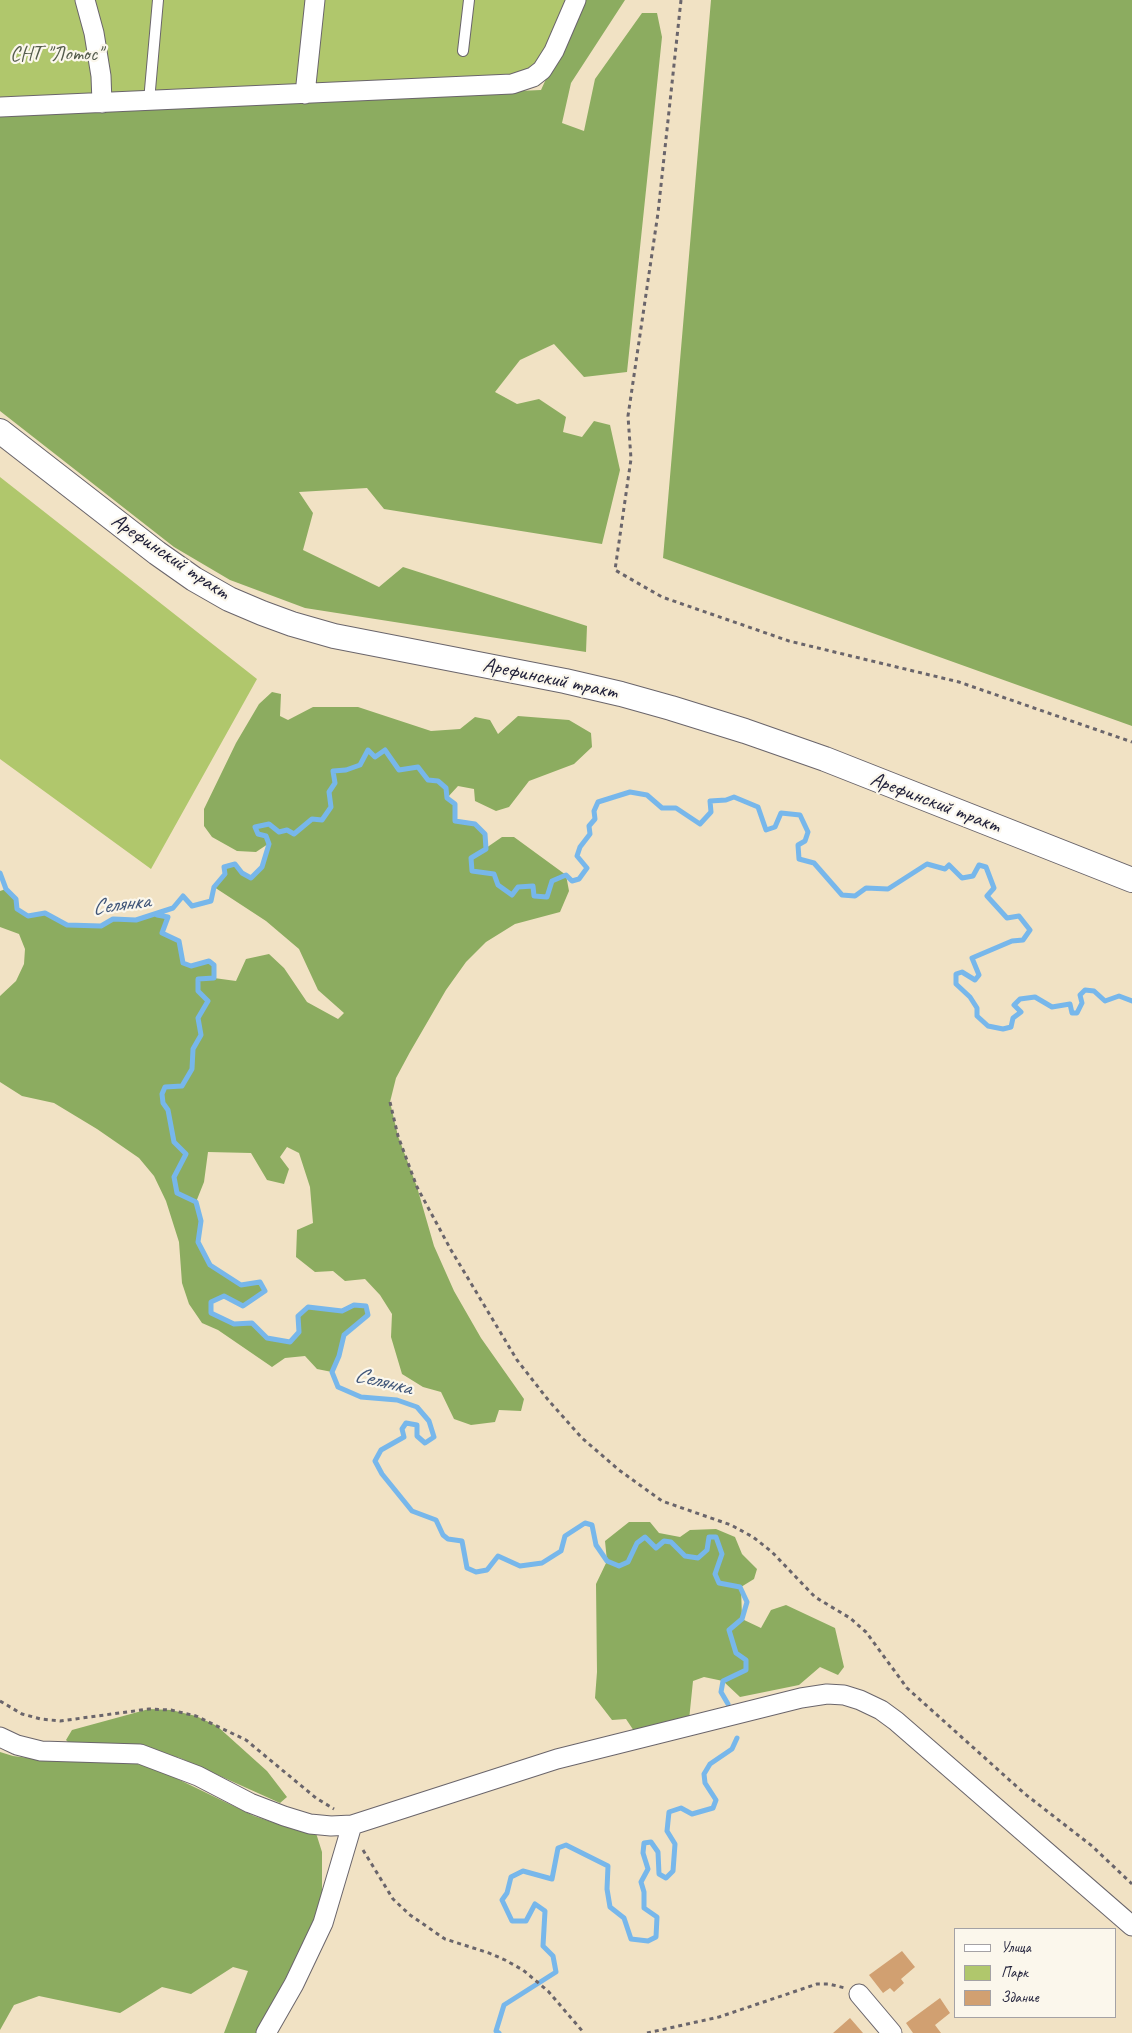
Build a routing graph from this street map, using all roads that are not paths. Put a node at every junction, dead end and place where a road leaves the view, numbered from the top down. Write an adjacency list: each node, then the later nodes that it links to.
1 (85, 0): 9 (street)
2 (158, 0): 8 (lane)
3 (315, 0): 7 (street)
4 (469, 0): 6 (lane)
5 (576, 0): 7 (street)
6 (463, 51)
7 (305, 94): 8 (street)
8 (150, 101): 9 (street)
9 (102, 103): 10 (street)
10 (0, 107)
11 (0, 431): 12 (street, Арефинский тракт)
12 (1132, 880)
13 (0, 1736): 14 (street)
14 (352, 1825): 15 (street); 17 (street)
15 (1132, 1926)
16 (859, 1994): 18 (street)
17 (266, 2033)
18 (892, 2033)

